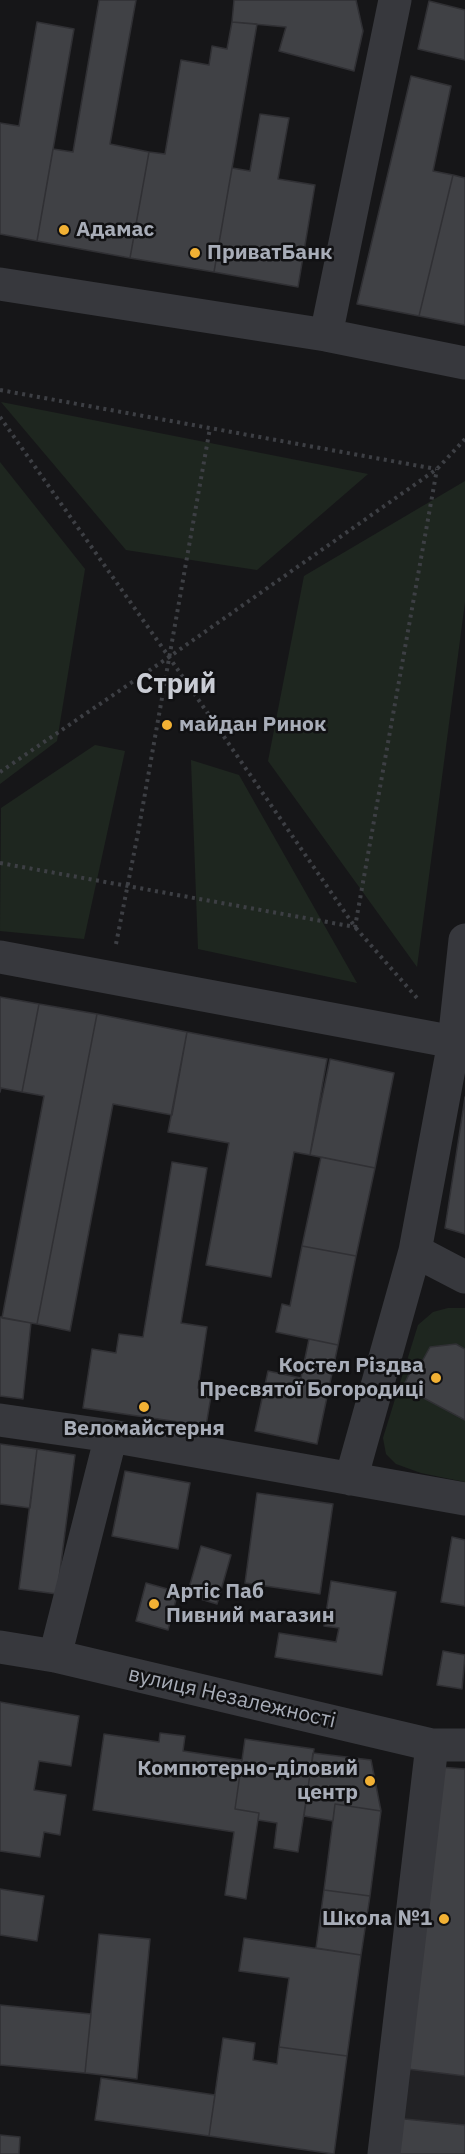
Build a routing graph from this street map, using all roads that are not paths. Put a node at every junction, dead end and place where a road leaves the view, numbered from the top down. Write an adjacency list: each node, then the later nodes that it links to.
1 (395, 0): 3 (street)
2 (0, 284): 3 (street)
3 (326, 335): 4 (street)
4 (465, 363)
5 (465, 940): 7 (street)
6 (0, 957): 7 (street)
7 (460, 1043): 8 (street)
8 (415, 1251): 9 (street); 12 (street)
9 (465, 1277)
10 (0, 1420): 11 (street)
11 (111, 1436): 12 (street); 15 (street)
12 (351, 1479): 13 (street)
13 (465, 1499)
14 (0, 1647): 15 (street, вулиця Незалежності)
15 (55, 1656): 16 (street, вулиця Незалежності)
16 (432, 1745): 17 (street, вулиця Незалежності); 18 (street)
17 (465, 1745)
18 (384, 2154)

